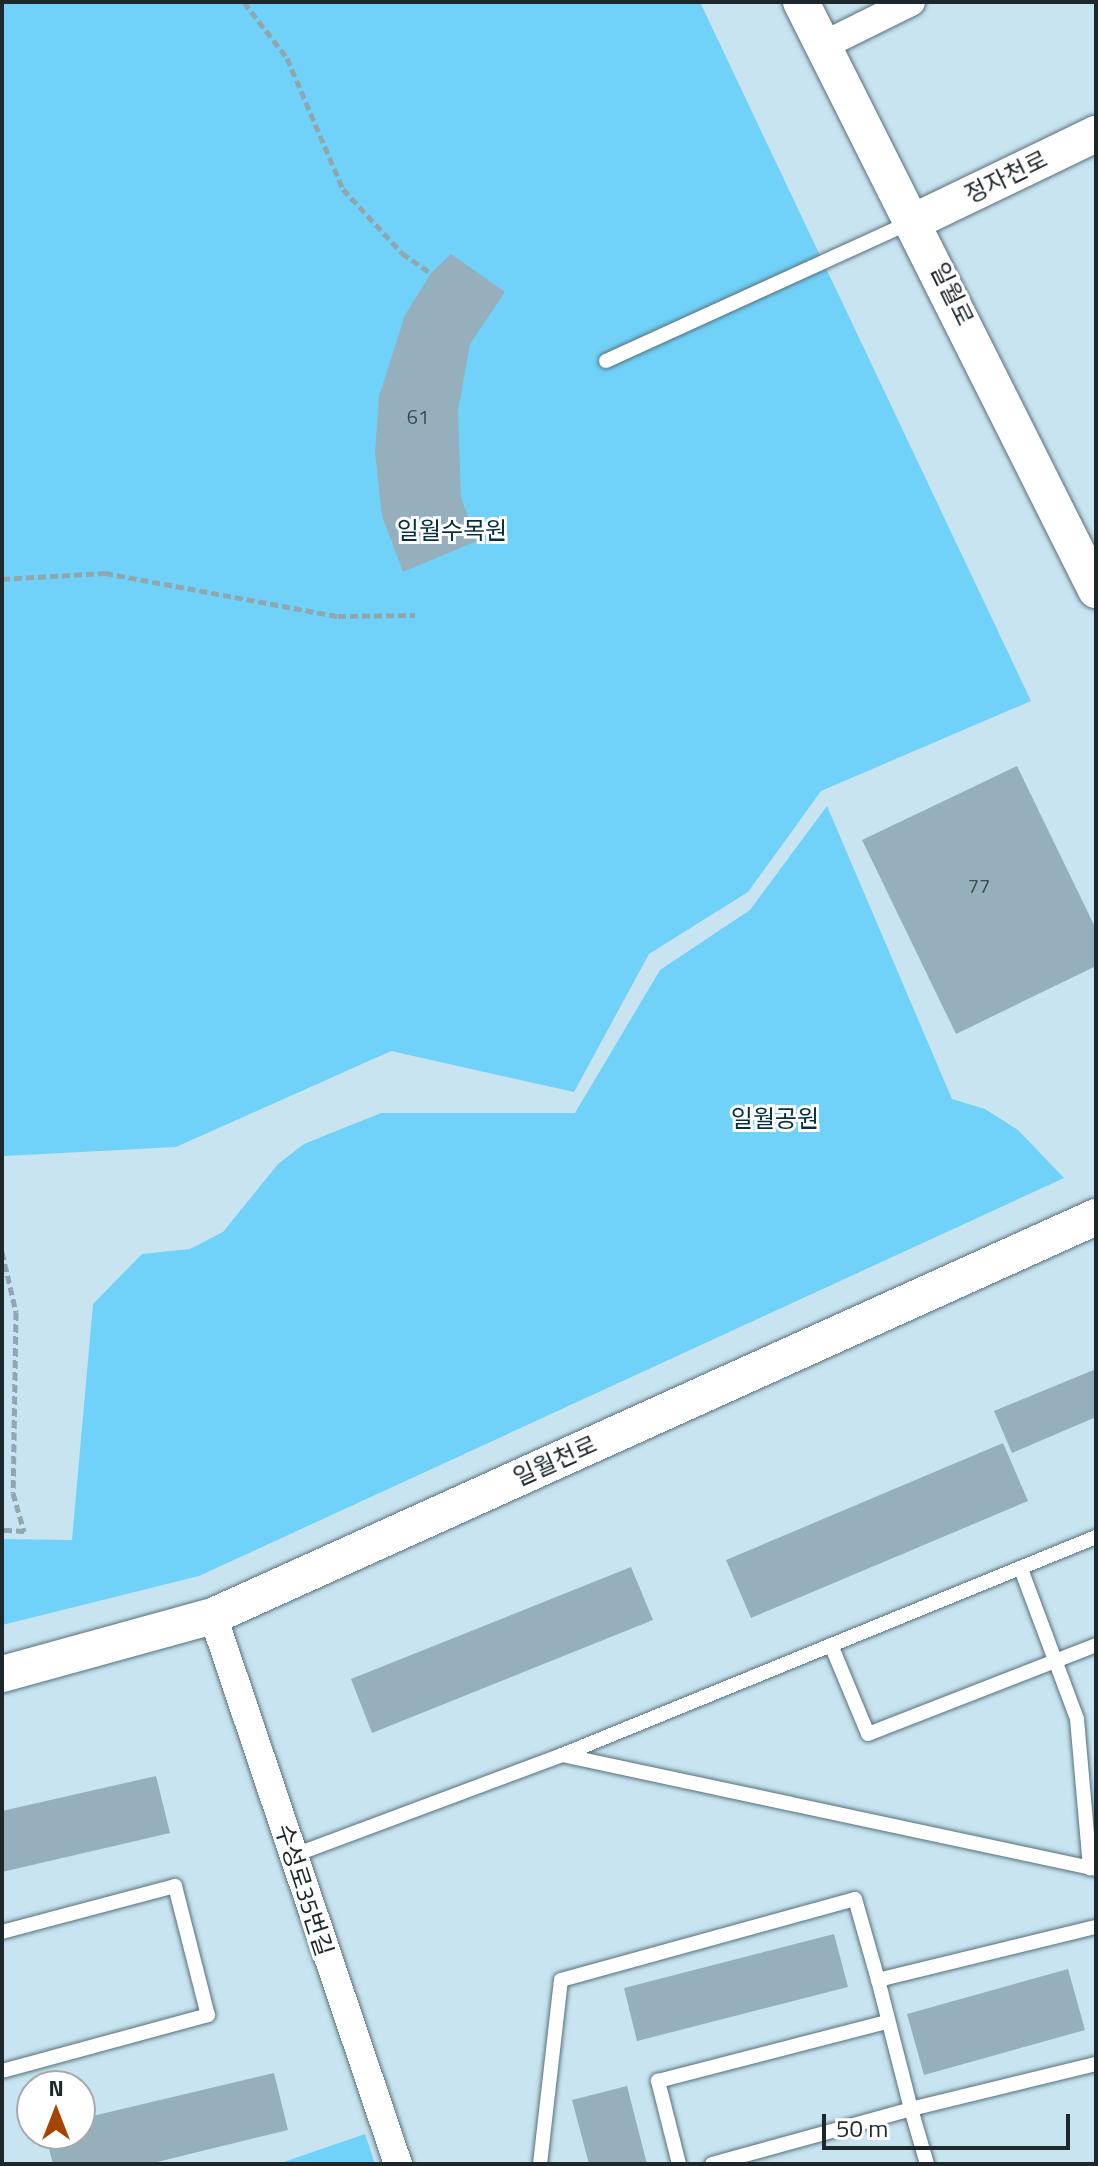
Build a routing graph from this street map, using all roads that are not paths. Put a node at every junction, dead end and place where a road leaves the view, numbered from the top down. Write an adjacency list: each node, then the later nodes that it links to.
1 (801, 2): 3 (street, 일월로)
2 (911, 2): 3 (street)
3 (824, 45): 5 (street, 일월로)
4 (1096, 134): 5 (street, 정자천로)
5 (915, 221): 6 (lane); 7 (street, 일월로)
6 (606, 361)
7 (1096, 590)
8 (1096, 1217): 11 (street, 일월천로)
9 (1096, 1537): 10 (lane)
10 (1021, 1569): 12 (lane); 14 (lane)
11 (213, 1616): 15 (street, 일월천로); 17 (street, 수성로35번길)
12 (831, 1645): 14 (lane); 16 (lane)
13 (1096, 1645): 14 (lane)
14 (1057, 1661): 18 (lane)
15 (2, 1674)
16 (562, 1755): 17 (lane); 18 (lane)
17 (292, 1856): 26 (street, 수성로35번길)
18 (1093, 1869)
19 (1096, 1927): 21 (lane)
20 (2, 1932): 24 (lane)
21 (878, 1980): 22 (lane); 27 (lane)
22 (886, 2022): 25 (lane); 28 (lane)
23 (1096, 2064): 25 (lane)
24 (2, 2071)
25 (911, 2109): 29 (lane); 30 (lane)
26 (398, 2164)
27 (540, 2164)
28 (679, 2164)
29 (712, 2164)
30 (927, 2164)

